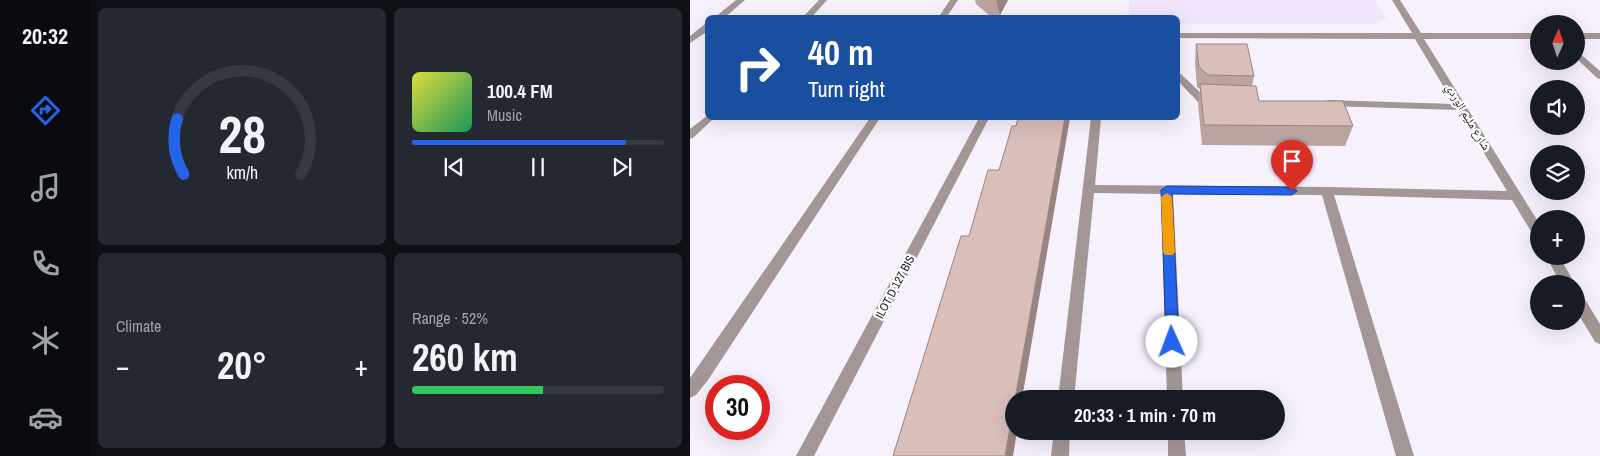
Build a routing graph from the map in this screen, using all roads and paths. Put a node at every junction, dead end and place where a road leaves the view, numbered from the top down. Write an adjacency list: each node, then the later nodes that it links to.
1 (740, 0): 5 (street)
2 (823, 0): 6 (street)
3 (954, 0): 7 (street)
4 (1396, 0): 13 (street, شارع مليم الوردي)
5 (722, 15)
6 (809, 15)
7 (944, 15)
8 (705, 28): 14 (street)
9 (1180, 36): 13 (street)
10 (1530, 36): 13 (street)
11 (1585, 36): 12 (street)
12 (1600, 36)
13 (1419, 37): 20 (street, شارع مليم الوردي)
14 (690, 40)
15 (1585, 62): 16 (street)
16 (1600, 76)
17 (1180, 78): 18 (street)
18 (1222, 101)
19 (1322, 103): 20 (street)
20 (1461, 107): 29 (street, شارع مليم الوردي)
21 (706, 120): 25 (street)
22 (874, 120): 33 (street)
23 (983, 120): 38 (street, ILOT D 127 BIS)
24 (1096, 120): 26 (street)
25 (690, 135)
26 (1088, 189): 27 (street); 34 (street)
27 (1167, 190): 28 (street); 35 (street)
28 (1327, 191): 29 (street); 41 (street)
29 (1516, 196): 30 (street, شارع مليم الوردي)
30 (1530, 219)
31 (1585, 312): 32 (street)
32 (1600, 337)
33 (690, 390)
34 (1067, 390)
35 (1175, 390)
36 (1061, 440): 39 (street)
37 (1176, 440): 40 (street)
38 (805, 456)
39 (1060, 456)
40 (1177, 456)
41 (1405, 456)

